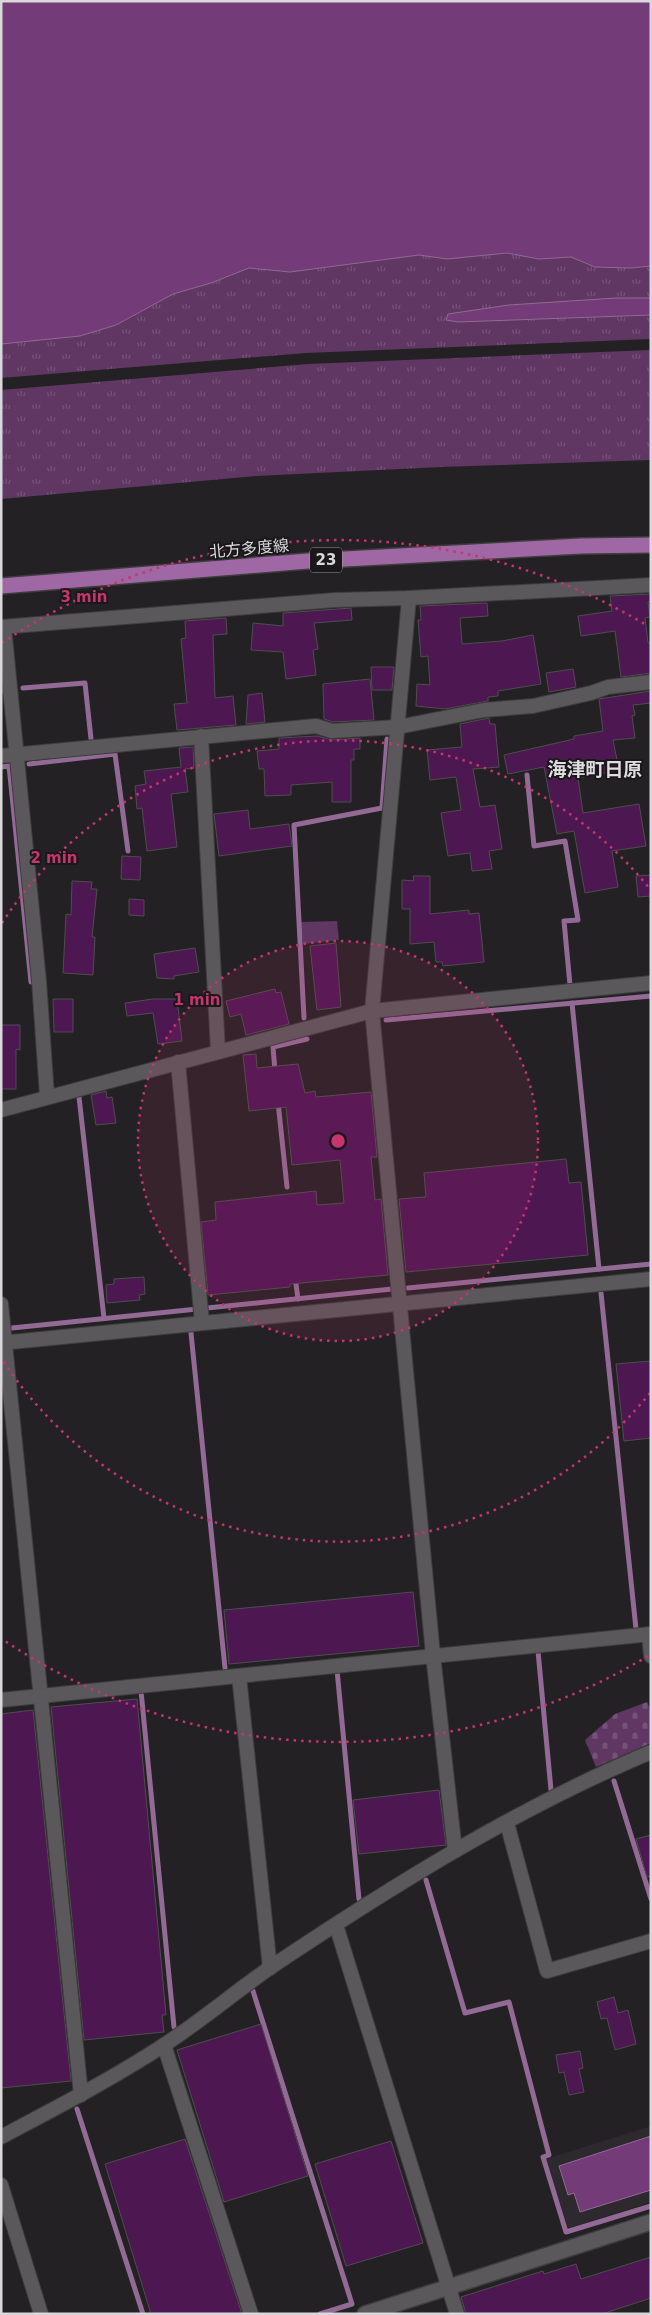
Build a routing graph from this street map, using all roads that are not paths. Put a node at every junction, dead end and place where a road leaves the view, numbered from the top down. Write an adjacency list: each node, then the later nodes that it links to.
1 (651, 545): 3 (main road, 北方多度線 / 23)
2 (651, 585): 4 (street)
3 (1, 586)
4 (409, 598): 5 (street); 7 (street)
5 (2, 627): 9 (street)
6 (651, 682): 7 (street)
7 (398, 727): 8 (street); 11 (street)
8 (201, 736): 9 (street); 12 (street)
9 (8, 755): 14 (street)
10 (651, 984): 11 (street)
11 (372, 1011): 12 (street); 17 (street)
12 (218, 1051): 13 (street)
13 (178, 1062): 14 (street); 19 (street)
14 (47, 1096): 15 (street)
15 (1, 1110)
16 (651, 1279): 17 (street)
17 (400, 1303): 19 (street); 22 (street)
18 (1, 1304): 20 (street)
19 (202, 1320): 20 (street)
20 (3, 1342): 25 (street)
21 (650, 1634): 22 (street); 23 (street)
22 (433, 1655): 24 (street); 29 (street)
23 (651, 1656)
24 (239, 1676): 25 (street); 32 (street)
25 (42, 1697): 26 (street); 34 (street)
26 (1, 1700)
27 (651, 1752): 28 (street)
28 (507, 1823): 29 (street); 31 (street)
29 (455, 1851): 30 (street)
30 (336, 1925): 32 (street); 38 (street)
31 (651, 1941)
32 (270, 1968): 33 (street)
33 (164, 2045): 34 (street); 40 (street)
34 (81, 2094): 35 (street)
35 (1, 2136)
36 (1, 2185): 39 (street)
37 (651, 2222): 38 (street)
38 (449, 2287): 41 (street); 42 (street)
39 (42, 2314)
40 (251, 2314)
41 (365, 2314)
42 (458, 2314)

